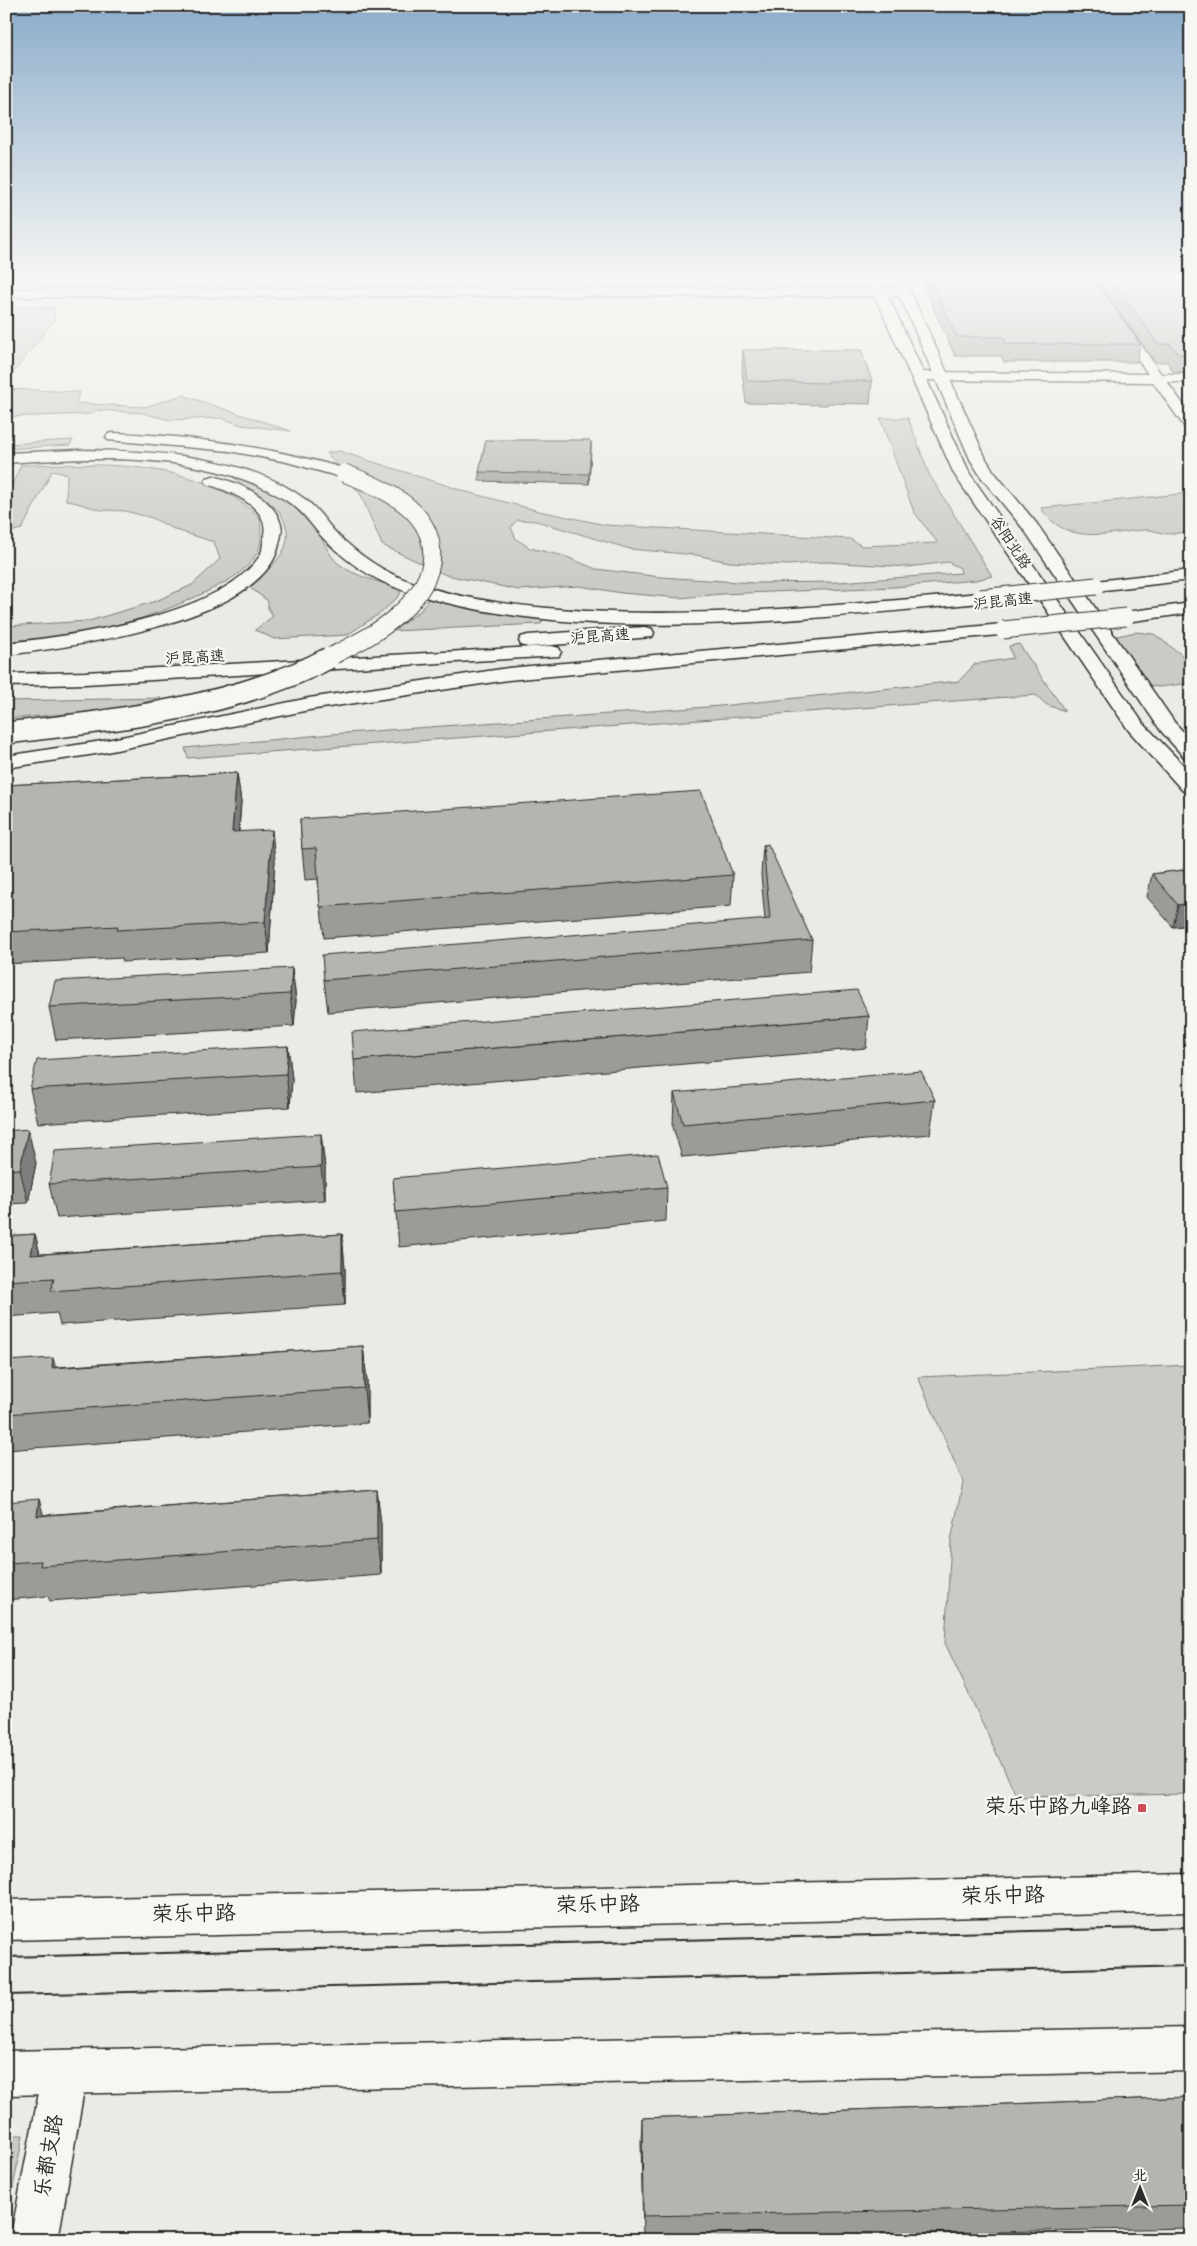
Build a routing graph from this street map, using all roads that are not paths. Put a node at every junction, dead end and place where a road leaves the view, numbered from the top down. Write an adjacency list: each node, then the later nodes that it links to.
1 (1157, 378): 4 (main road)
2 (919, 379): 22 (main road, 谷阳北路)
3 (941, 379): 20 (main road, 谷阳北路)
4 (1191, 426)
5 (100, 437): 6 (main road)
6 (125, 438): 9 (main road); 19 (main road, bridge)
7 (6, 458): 11 (main road)
8 (6, 464): 16 (main road)
9 (286, 476)
10 (340, 525): 11 (main road)
11 (346, 549): 13 (main road)
12 (1191, 577): 13 (main road, 沪昆高速)
13 (982, 601): 17 (main road, 沪昆高速)
14 (1191, 608): 15 (main road, 沪昆高速, bridge)
15 (1002, 630): 18 (main road, 沪昆高速); 21 (main road)
16 (6, 649)
17 (6, 665)
18 (6, 680)
19 (6, 733)
20 (1191, 753)
21 (6, 762)
22 (1191, 786)
23 (1191, 1893): 24 (main road, 荣乐中路)
24 (6, 1920)
25 (1191, 2049): 26 (main road)
26 (65, 2072): 27 (main road); 28 (main road, 乐都支路)
27 (6, 2073)
28 (34, 2240)

